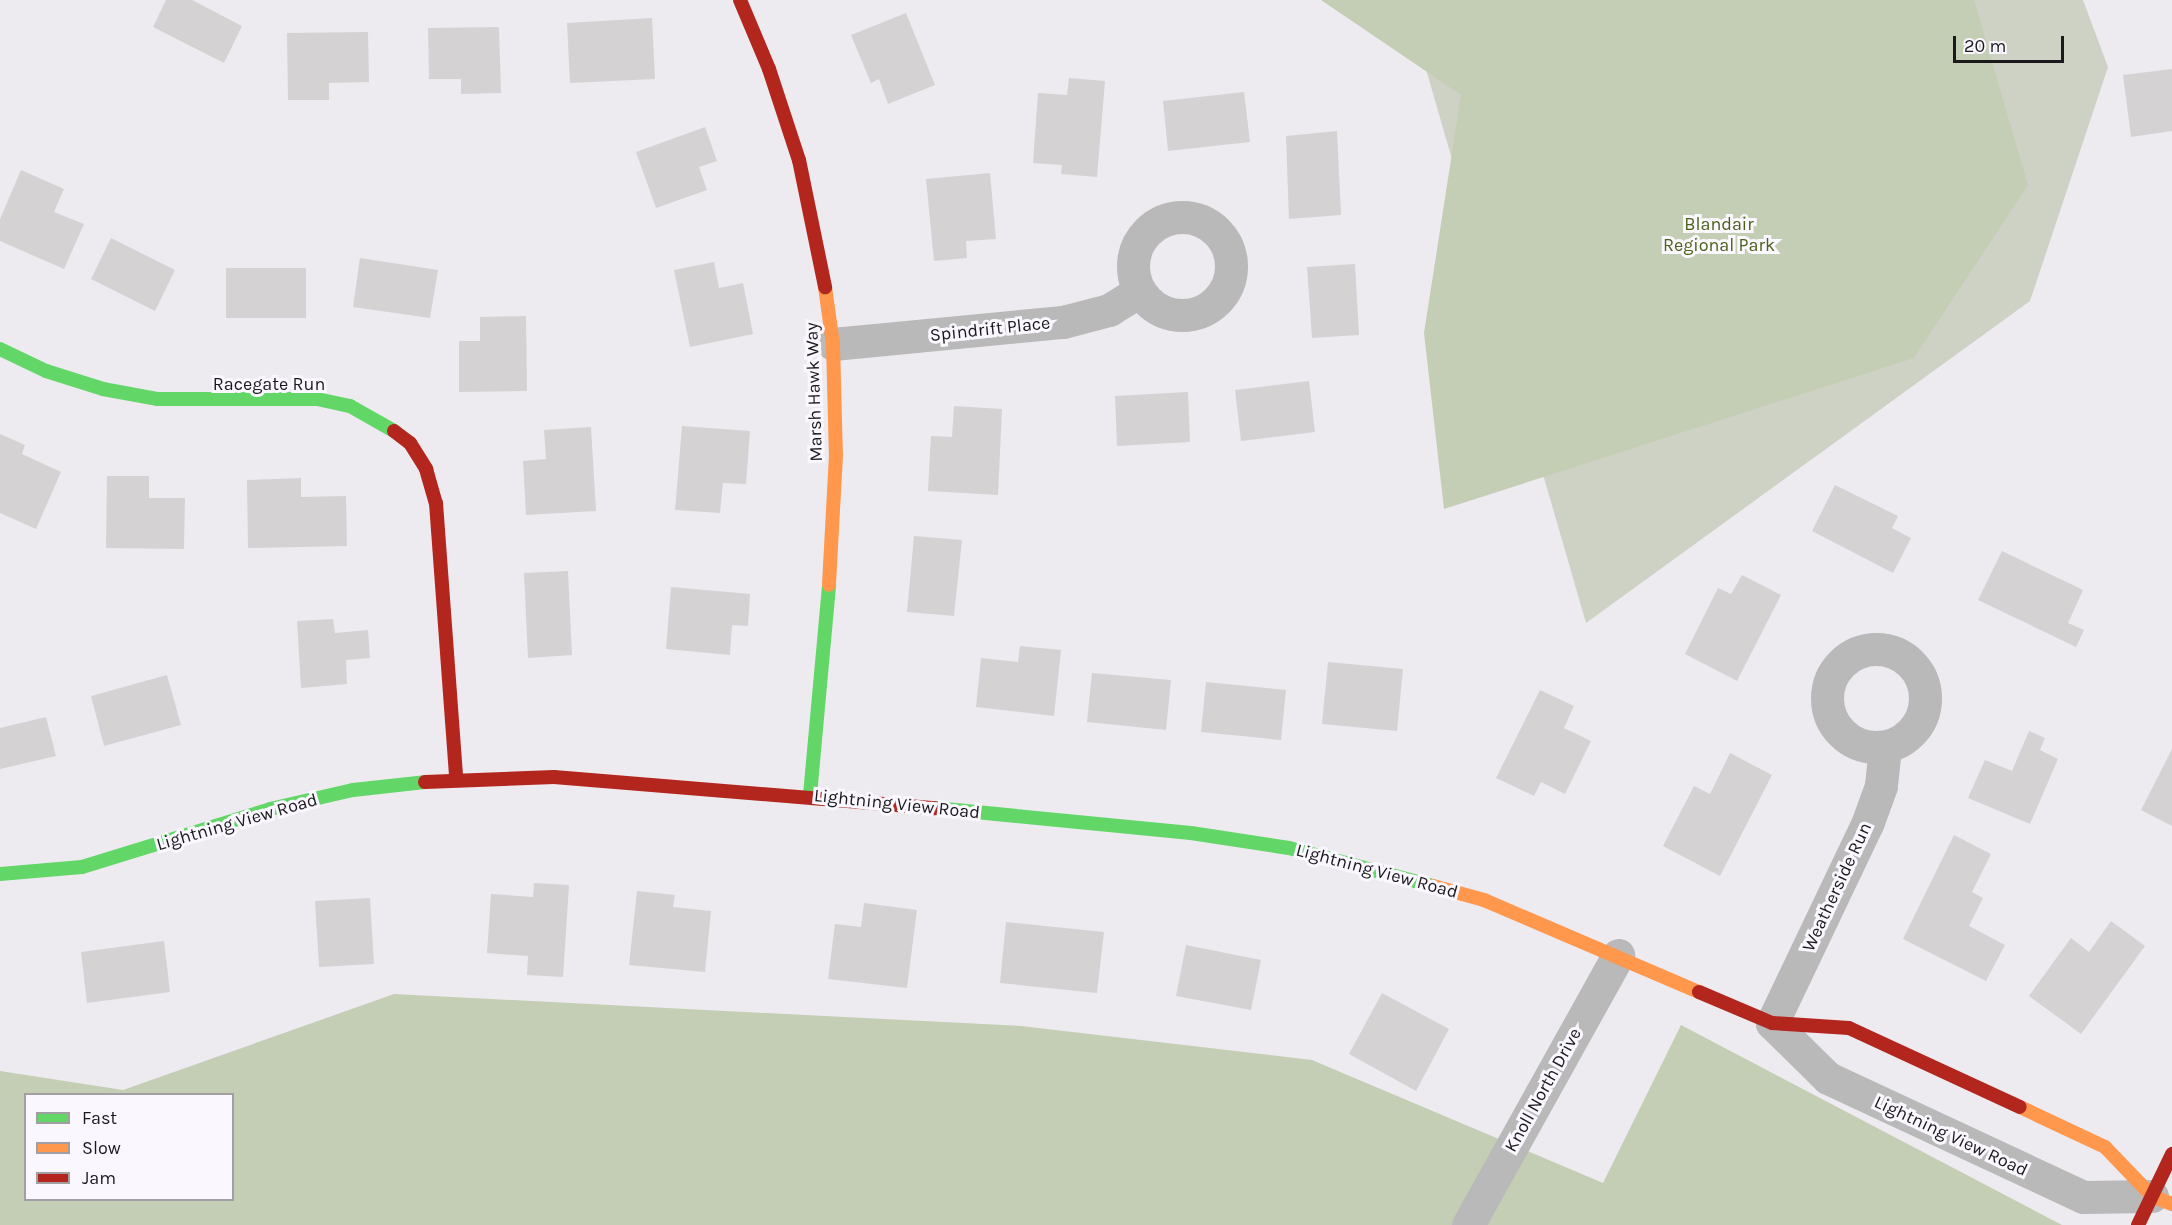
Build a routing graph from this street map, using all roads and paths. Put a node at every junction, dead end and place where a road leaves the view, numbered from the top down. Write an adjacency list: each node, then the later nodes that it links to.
1 (740, 0): 3 (street, Marsh Hawk Way)
2 (1139, 291): 3 (street, Spindrift Place)
3 (833, 344): 7 (street, Marsh Hawk Way)
4 (0, 349): 6 (street, Racegate Run)
5 (1885, 747): 10 (street, Weatherside Run)
6 (456, 778): 7 (street, Lightning View Road); 8 (street, Lightning View Road)
7 (810, 795): 9 (street, Lightning View Road)
8 (0, 874)
9 (1618, 955): 10 (street, Lightning View Road); 13 (street, Knoll North Drive)
10 (1772, 1023): 12 (street, Lightning View Road); 12 (street, Lightning View Road)
11 (2172, 1154): 12 (street)
12 (2162, 1200): 14 (street)
13 (1468, 1225)
14 (2138, 1225)

